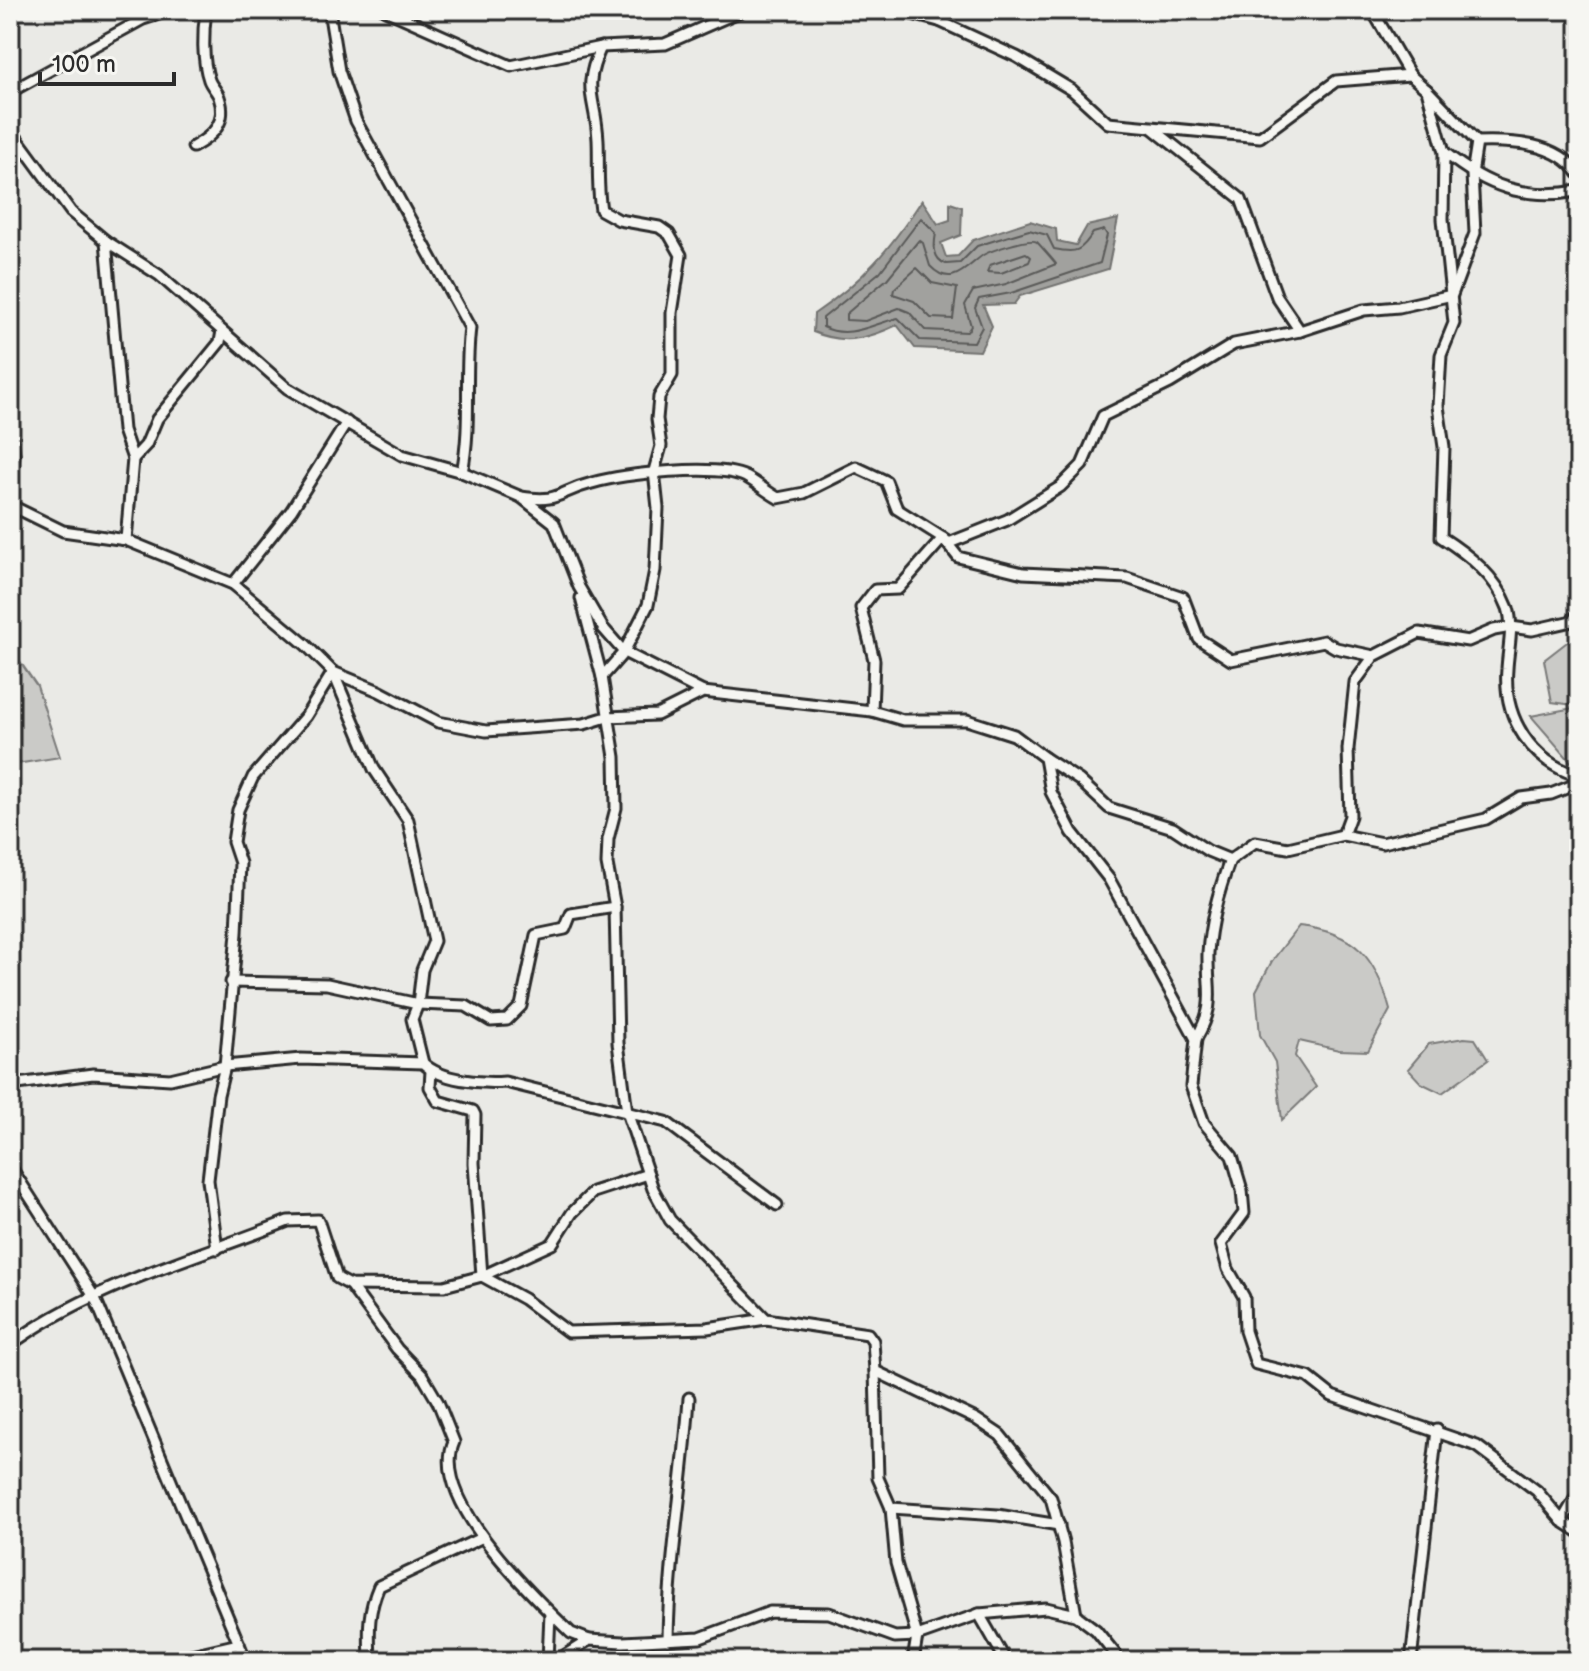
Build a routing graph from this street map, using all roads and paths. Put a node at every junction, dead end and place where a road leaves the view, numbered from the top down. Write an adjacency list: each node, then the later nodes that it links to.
1 (171, 10): 13 (street)
2 (206, 10): 17 (street)
3 (329, 10): 30 (street)
4 (385, 10): 10 (street)
5 (743, 10): 10 (street)
6 (896, 10): 9 (street)
7 (952, 10): 9 (street)
8 (1372, 10): 11 (street)
9 (939, 21): 14 (street)
10 (601, 47): 29 (street)
11 (1410, 75): 12 (street); 14 (street)
12 (1427, 90): 16 (street); 18 (street)
13 (10, 92)
14 (1152, 128): 25 (street)
15 (10, 129): 22 (street)
16 (1477, 142): 19 (street); 20 (street)
17 (193, 147)
18 (1444, 152): 19 (street); 23 (street)
19 (1472, 174): 21 (street); 23 (street)
20 (1579, 174)
21 (1579, 191)
22 (106, 241): 24 (street); 28 (street)
23 (1452, 295): 25 (street); 39 (street)
24 (222, 331): 26 (street); 28 (street)
25 (1300, 331): 34 (street)
26 (347, 422): 30 (street); 36 (street)
27 (10, 428): 31 (street)
28 (133, 459): 35 (street)
29 (654, 471): 32 (street); 34 (street); 40 (street)
30 (462, 472): 32 (street)
31 (10, 494)
32 (521, 497): 37 (street)
33 (10, 505): 35 (street)
34 (943, 538): 41 (street); 45 (street)
35 (126, 540): 36 (street)
36 (233, 584): 42 (street)
37 (579, 587): 40 (street); 43 (street)
38 (1579, 613): 39 (street)
39 (1511, 627): 41 (street); 48 (street)
40 (624, 652): 43 (street); 44 (street)
41 (1374, 656): 50 (street)
42 (333, 672): 46 (street); 53 (street); 54 (street)
43 (602, 677): 46 (street)
44 (703, 692): 45 (street); 46 (street)
45 (872, 711): 47 (street)
46 (607, 717): 52 (street)
47 (1045, 758): 51 (street); 55 (street)
48 (1579, 776)
49 (1579, 783): 50 (street)
50 (1343, 835): 51 (street)
51 (1230, 860): 55 (street)
52 (615, 907): 54 (street); 60 (street)
53 (231, 982): 54 (street); 57 (street)
54 (418, 1004): 56 (street)
55 (1196, 1039): 72 (street)
56 (423, 1063): 57 (street); 58 (street)
57 (225, 1066): 59 (street); 64 (street)
58 (431, 1071): 60 (street); 65 (street)
59 (10, 1085)
60 (627, 1112): 62 (street); 63 (street)
61 (10, 1166): 67 (street)
62 (648, 1174): 65 (street); 68 (street)
63 (777, 1205)
64 (217, 1249): 66 (street); 67 (street)
65 (482, 1276): 66 (street); 68 (street)
66 (350, 1285): 78 (street)
67 (95, 1298): 69 (street); 85 (street)
68 (766, 1319): 70 (street)
69 (10, 1345)
70 (875, 1371): 74 (street); 76 (street)
71 (689, 1398): 84 (street)
72 (1437, 1430): 75 (street); 94 (street)
73 (1579, 1492): 75 (street)
74 (891, 1508): 76 (street); 82 (street)
75 (1562, 1521): 77 (street)
76 (1059, 1525): 81 (street)
77 (1579, 1532)
78 (481, 1538): 79 (street); 88 (street)
79 (550, 1613): 83 (street); 89 (street)
80 (979, 1614): 81 (street); 82 (street); 92 (street)
81 (1076, 1615): 93 (street)
82 (917, 1636): 84 (street); 91 (street)
83 (589, 1640): 84 (street); 90 (street)
84 (668, 1640)
85 (239, 1644): 86 (street); 87 (street)
86 (165, 1661)
87 (246, 1661)
88 (370, 1661)
89 (548, 1661)
90 (556, 1661)
91 (913, 1661)
92 (1006, 1661)
93 (1121, 1661)
94 (1411, 1661)

